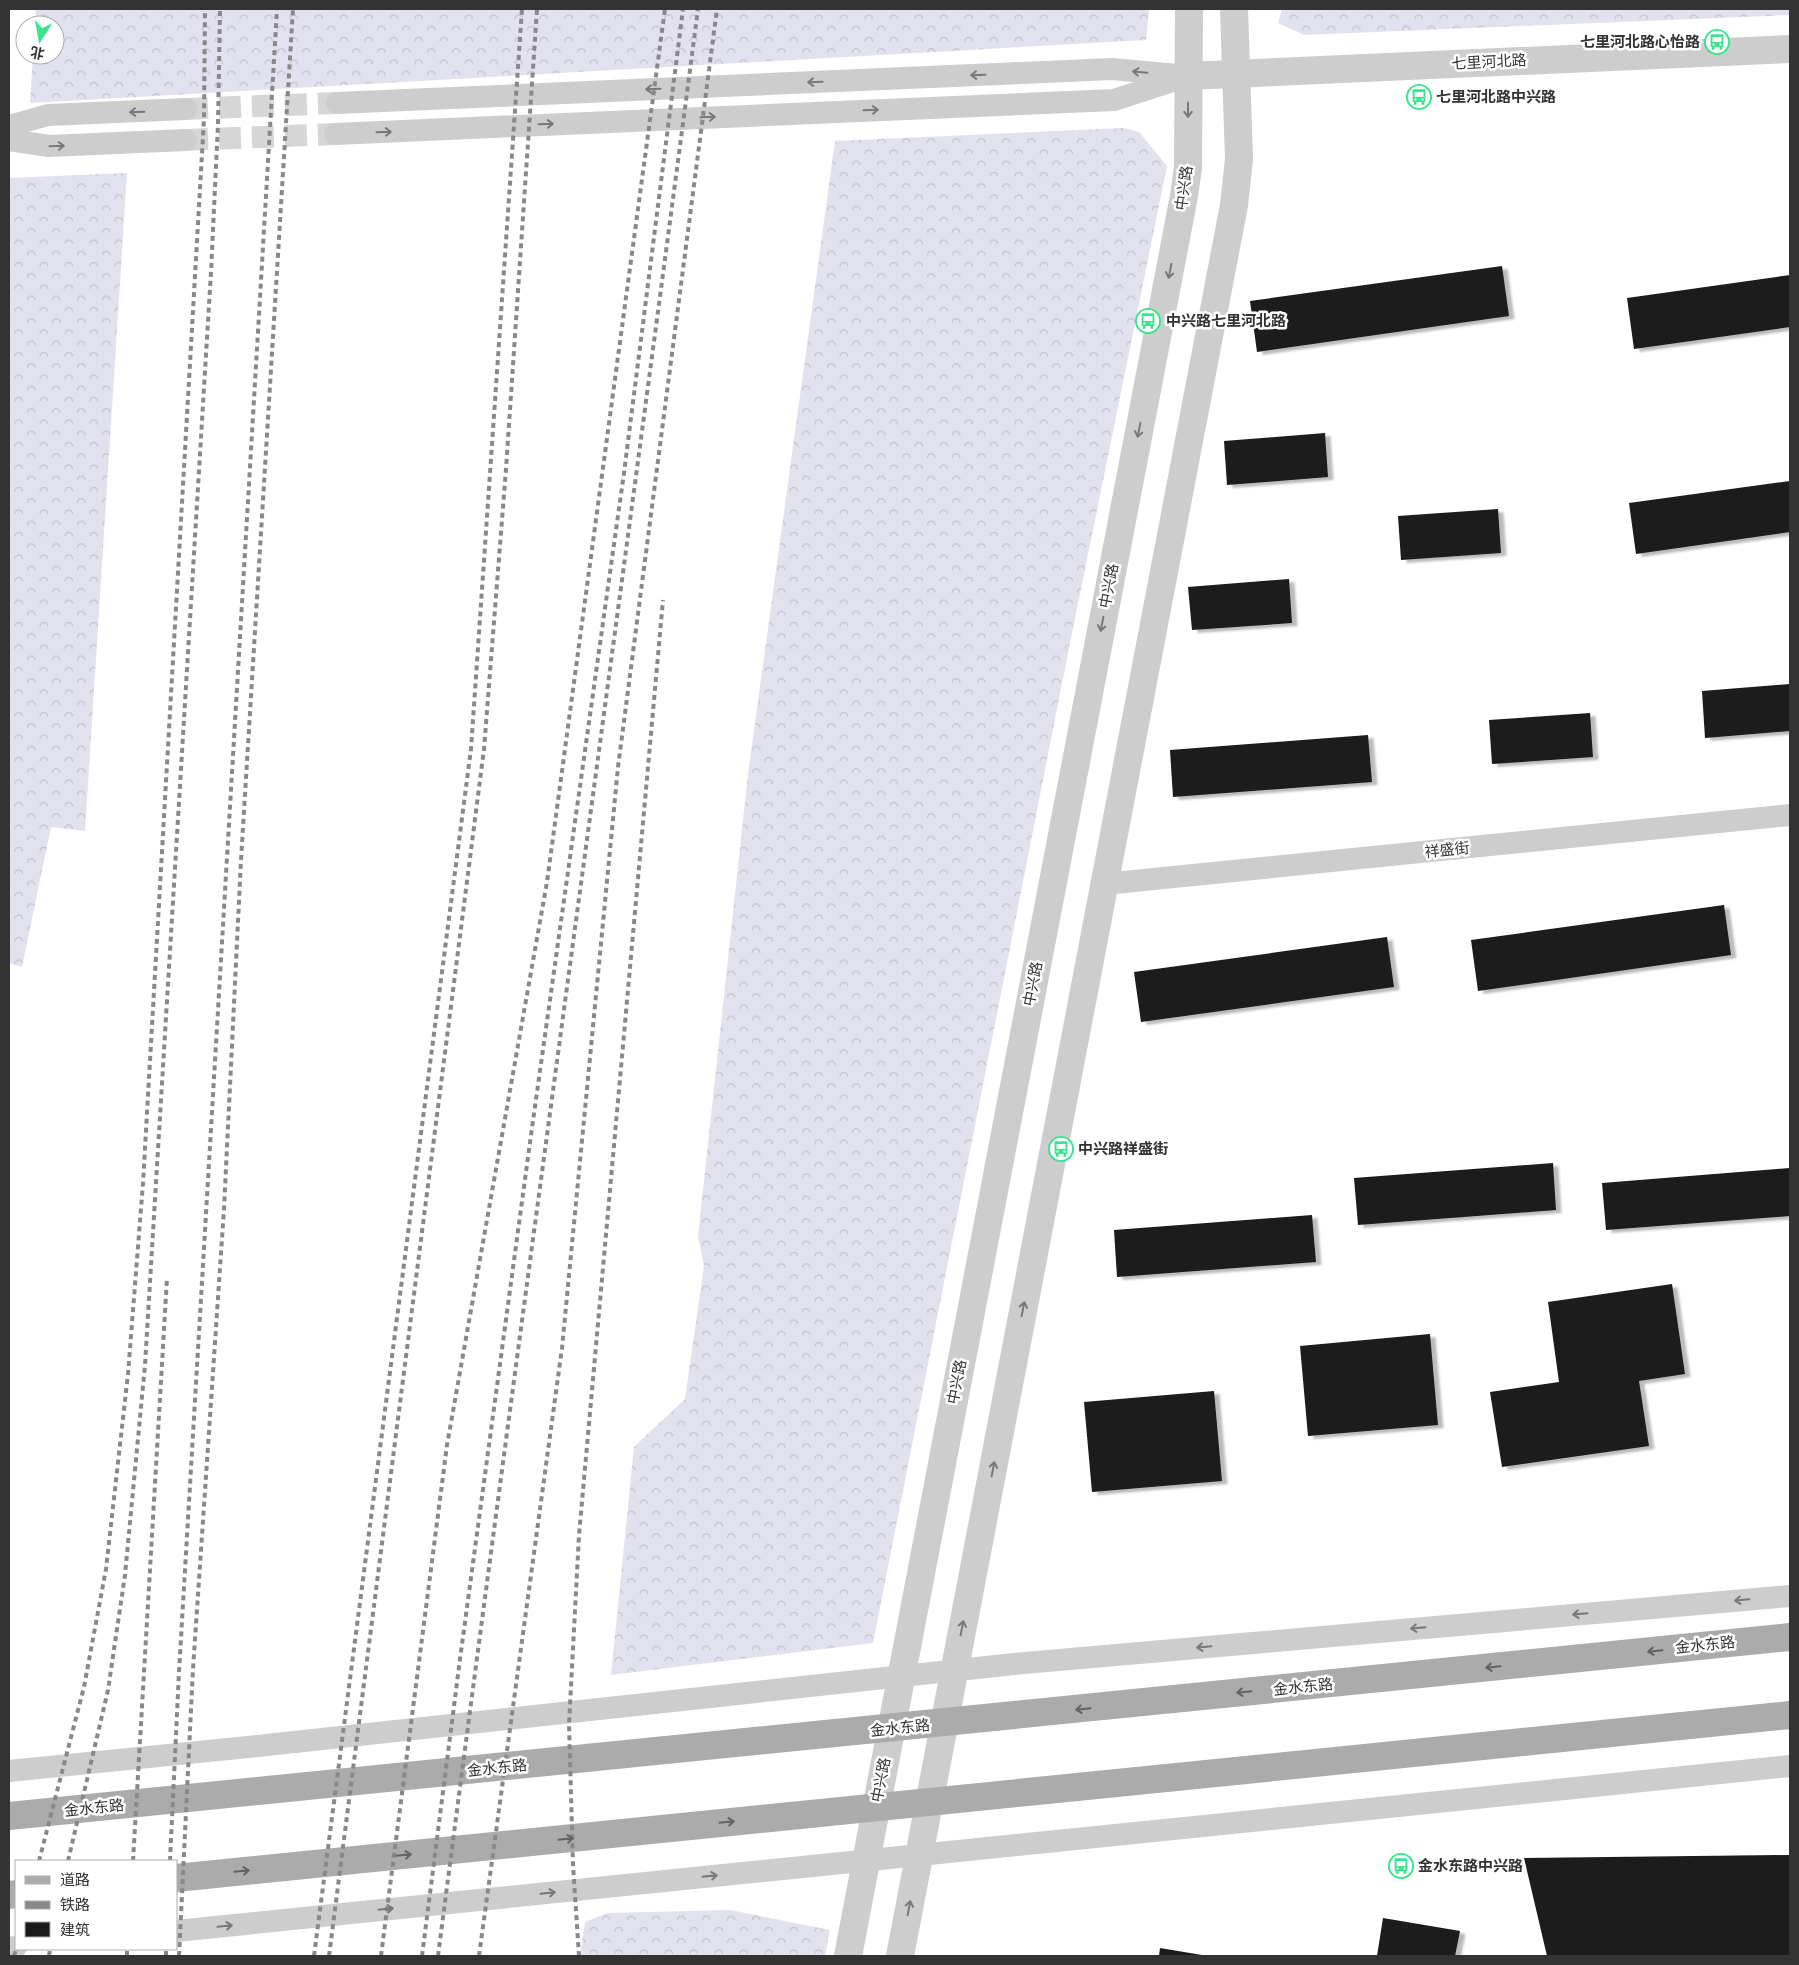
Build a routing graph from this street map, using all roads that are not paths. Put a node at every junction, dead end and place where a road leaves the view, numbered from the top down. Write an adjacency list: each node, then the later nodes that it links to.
1 (1188, 9): 5 (street, 中兴路)
2 (1234, 9): 4 (street)
3 (1790, 49): 4 (street, 七里河北路)
4 (1236, 74): 5 (street, 七里河北路); 13 (street)
5 (1188, 76): 6 (street, one-way to 6); 9 (street, one-way to 5); 17 (street, 中兴路, one-way to 17)
6 (337, 103)
7 (186, 110): 8 (street, one-way to 8)
8 (9, 126)
9 (335, 134)
10 (9, 140): 11 (street, one-way to 11)
11 (186, 140)
12 (1790, 815): 13 (street, 祥盛街)
13 (1104, 884): 16 (street, one-way to 13)
14 (1790, 1596): 16 (street, one-way to 16)
15 (1790, 1637): 19 (main road, 金水东路, one-way to 19)
16 (954, 1670): 17 (street); 19 (street)
17 (901, 1676): 20 (street, 中兴路); 22 (street)
18 (1790, 1715): 23 (main road)
19 (944, 1723): 20 (main road, 金水东路); 23 (street)
20 (891, 1728): 24 (street, 中兴路); 25 (main road, 金水东路)
21 (1790, 1766): 26 (street)
22 (9, 1771)
23 (929, 1802): 24 (main road); 26 (street)
24 (876, 1807): 27 (street, 中兴路); 28 (main road, one-way to 24)
25 (9, 1816)
26 (919, 1855): 27 (street); 31 (street, one-way to 26)
27 (866, 1860): 29 (street, one-way to 27); 30 (street, 中兴路)
28 (178, 1878)
29 (178, 1931)
30 (848, 1956)
31 (900, 1956)

